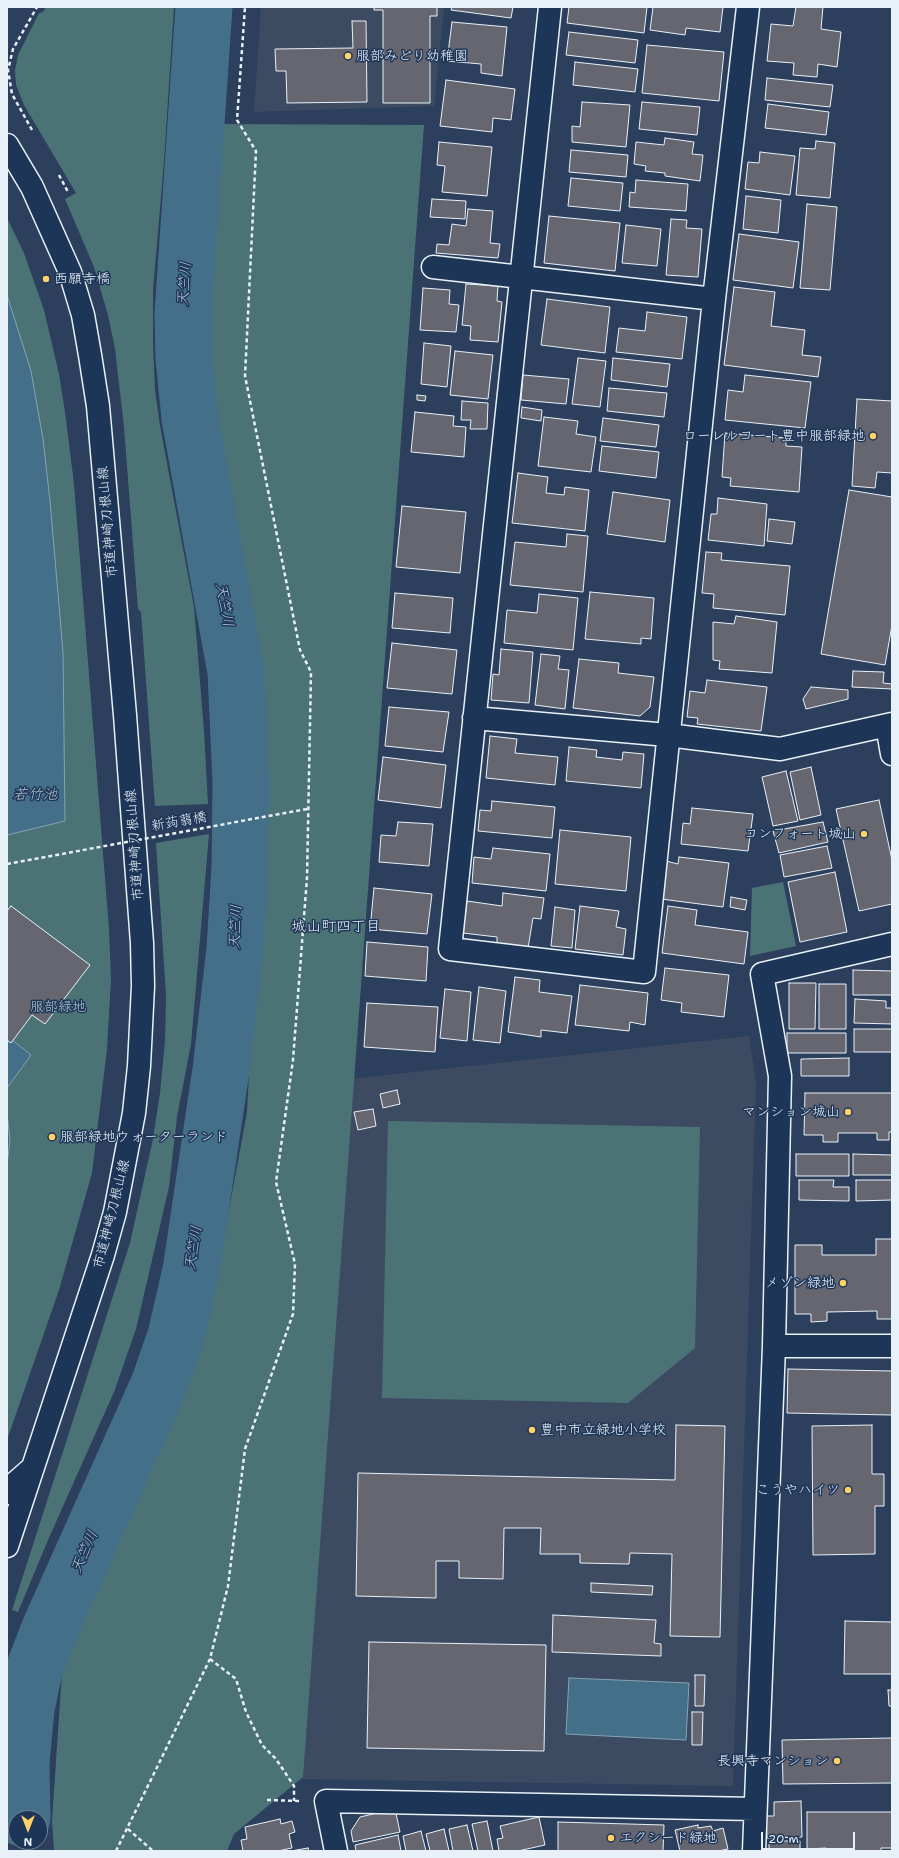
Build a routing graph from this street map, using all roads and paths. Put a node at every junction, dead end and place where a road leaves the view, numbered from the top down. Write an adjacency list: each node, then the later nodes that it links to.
1 (37, 7): 5 (path)
2 (245, 7): 16 (path)
3 (550, 7): 10 (street)
4 (748, 7): 11 (street)
5 (36, 135)
6 (7, 145): 21 (street, 市道神崎刀根山線)
7 (58, 172): 8 (path)
8 (68, 192)
9 (433, 267): 10 (street)
10 (521, 277): 11 (street); 12 (street)
11 (714, 299): 14 (street)
12 (474, 718): 14 (street); 14 (street)
13 (889, 725): 14 (street); 15 (street)
14 (668, 735)
15 (892, 754)
16 (307, 809): 17 (path, 新蒟蒻橋, bridge); 24 (path)
17 (7, 864)
18 (892, 944): 19 (street)
19 (774, 1346): 20 (street); 28 (street)
20 (892, 1346)
21 (34, 1468): 22 (street); 23 (street, 市道神崎刀根山線)
22 (7, 1493)
23 (7, 1546)
24 (210, 1659): 26 (path); 29 (path)
25 (266, 1800): 26 (path)
26 (294, 1801): 27 (path)
27 (326, 1801): 28 (street); 32 (street)
28 (754, 1809): 33 (street)
29 (128, 1829): 30 (path); 31 (path)
30 (116, 1851)
31 (153, 1851)
32 (336, 1851)
33 (754, 1851)

